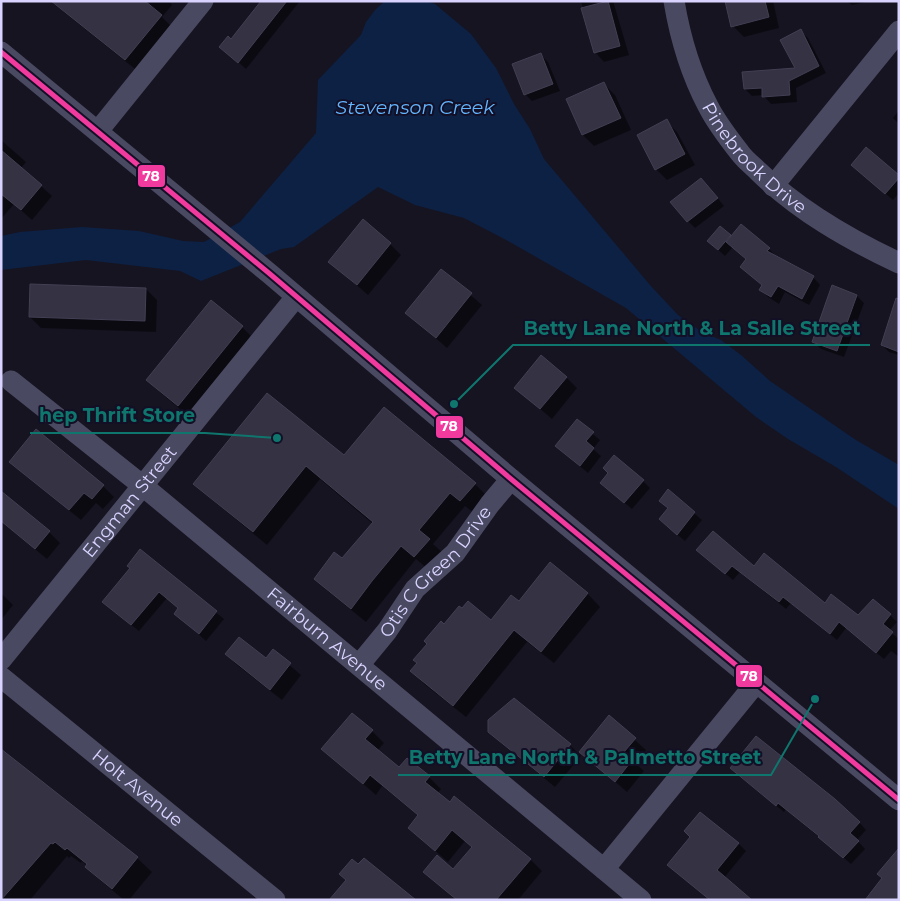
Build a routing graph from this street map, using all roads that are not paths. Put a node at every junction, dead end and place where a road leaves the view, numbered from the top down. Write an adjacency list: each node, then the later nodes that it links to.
1 (203, 1): 5 (street)
2 (674, 1): 6 (street, Pinebrook Drive)
3 (899, 31): 6 (street)
4 (1, 52): 5 (street)
5 (98, 131): 8 (street)
6 (773, 186): 7 (street, Pinebrook Drive)
7 (899, 263)
8 (296, 297): 10 (street); 11 (street, Engman Street)
9 (11, 380): 11 (street, Fairburn Avenue)
10 (511, 479): 13 (street, Otis C Green Drive); 15 (street)
11 (143, 486): 12 (street, Engman Street); 13 (street, Fairburn Avenue)
12 (1, 660)
13 (359, 665): 17 (street, Fairburn Avenue)
14 (1, 677): 18 (street, Holt Avenue)
15 (756, 683): 16 (street); 17 (street)
16 (899, 800)
17 (604, 869): 19 (street, Fairburn Avenue)
18 (275, 900)
19 (642, 900)

